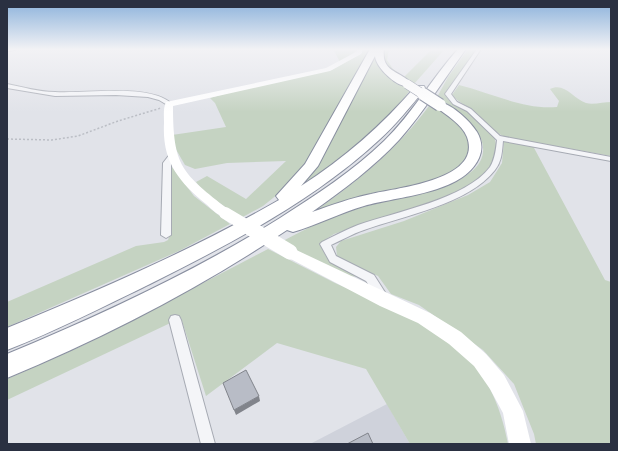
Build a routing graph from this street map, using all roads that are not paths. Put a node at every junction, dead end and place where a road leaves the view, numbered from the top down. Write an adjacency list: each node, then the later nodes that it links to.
1 (328, 70): 8 (street)
2 (363, 70): 12 (highway)
3 (389, 70): 12 (highway, bridge)
4 (434, 70): 12 (highway)
5 (447, 70): 12 (highway)
6 (465, 70): 9 (street)
7 (7, 86): 8 (street)
8 (169, 105): 10 (street)
9 (498, 138): 11 (street); 14 (street)
10 (173, 156): 13 (street); 14 (street, bridge)
11 (611, 159)
12 (257, 231): 16 (highway); 17 (highway)
13 (166, 235)
14 (386, 301): 19 (street)
15 (175, 320): 18 (street)
16 (7, 339)
17 (7, 366)
18 (208, 444)
19 (520, 444)

